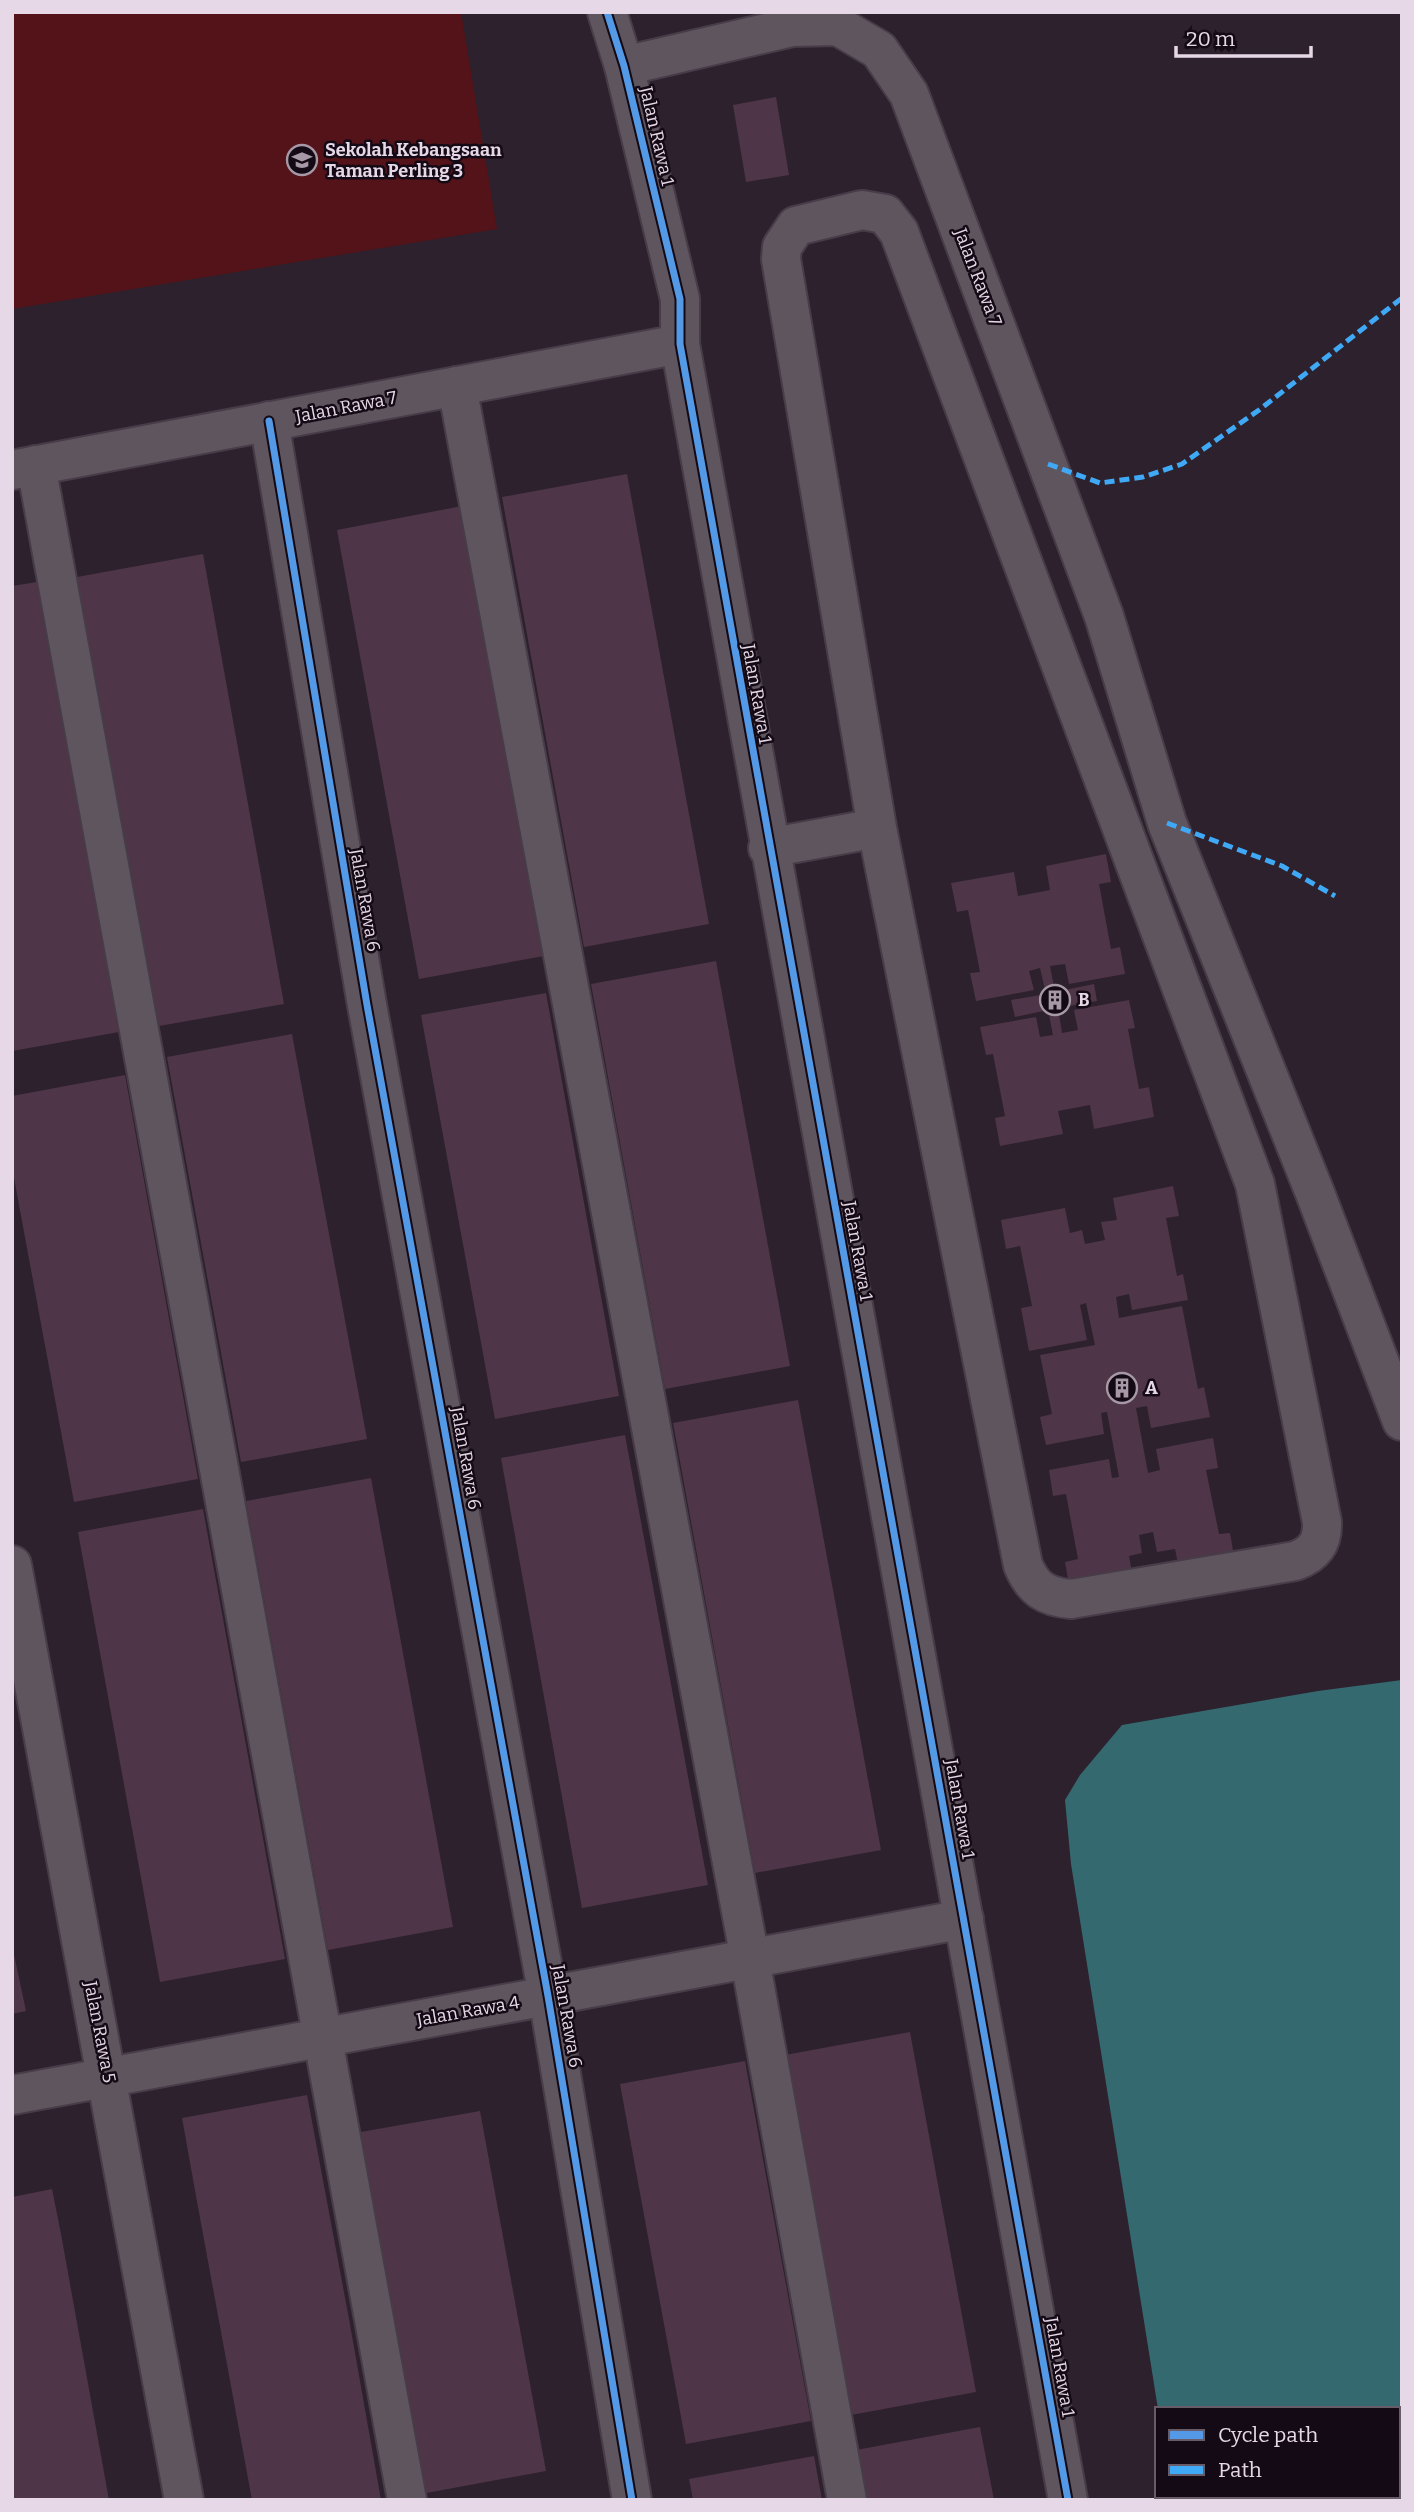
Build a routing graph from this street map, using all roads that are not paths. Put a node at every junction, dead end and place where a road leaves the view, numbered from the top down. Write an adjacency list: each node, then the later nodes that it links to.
1 (607, 12): 2 (street, Jalan Rawa 1)
2 (624, 66): 3 (street, Jalan Rawa 1); 9 (street, Jalan Rawa 7)
3 (680, 344): 4 (street, Jalan Rawa 7); 8 (street, Jalan Rawa 1)
4 (457, 386): 5 (street, Jalan Rawa 7); 12 (street)
5 (269, 421): 6 (street, Jalan Rawa 7); 13 (street, Jalan Rawa 6)
6 (24, 468): 14 (street)
7 (877, 828): 7 (street); 8 (street)
8 (768, 848): 11 (street, Jalan Rawa 1)
9 (1402, 1421)
10 (12, 1564): 15 (street, Jalan Rawa 5)
11 (964, 1919): 12 (street, Jalan Rawa 4); 21 (street, Jalan Rawa 1)
12 (750, 1959): 13 (street, Jalan Rawa 4); 20 (street)
13 (548, 1996): 14 (street, Jalan Rawa 4); 19 (street, Jalan Rawa 6)
14 (324, 2037): 15 (street, Jalan Rawa 4); 18 (street)
15 (108, 2077): 16 (street, Jalan Rawa 4); 17 (street, Jalan Rawa 5)
16 (12, 2095)
17 (184, 2500)
18 (407, 2500)
19 (632, 2500)
20 (847, 2500)
21 (1068, 2500)

